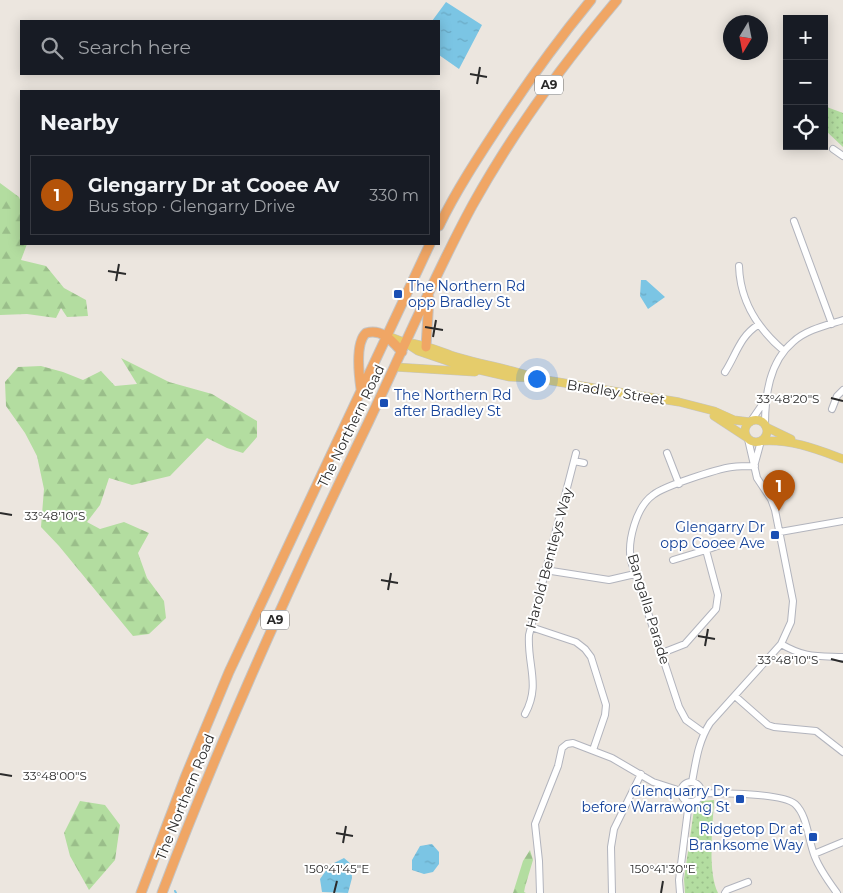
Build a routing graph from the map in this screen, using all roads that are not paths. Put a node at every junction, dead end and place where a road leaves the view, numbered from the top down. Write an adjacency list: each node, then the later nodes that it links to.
1 (591, 0): 6 (highway, A9)
2 (617, 0): 9 (highway, The Northern Road / A9)
3 (833, 149): 4 (street)
4 (843, 156)
5 (794, 221): 11 (street)
6 (440, 224)
7 (430, 245): 13 (highway, The Northern Road / A9)
8 (739, 266): 12 (street)
9 (429, 293): 14 (highway, The Northern Road / A9); 15 (highway)
10 (843, 320): 11 (street)
11 (832, 324): 16 (street)
12 (758, 325): 16 (street); 19 (street)
13 (386, 336): 14 (main road, Bradley Street); 17 (highway); 22 (highway, The Northern Road / A9); 22 (highway)
14 (406, 343): 15 (main road, Bradley Street); 17 (highway, The Northern Road / A9); 20 (main road, Bradley Street)
15 (426, 347): 21 (main road, Bradley Street)
16 (784, 351): 24 (street)
17 (402, 352): 18 (highway, The Northern Road / A9)
18 (395, 366): 20 (main road); 65 (highway, The Northern Road / A9)
19 (725, 372)
20 (489, 373): 21 (main road, Bradley Street)
21 (534, 378): 25 (main road, Bradley Street)
22 (361, 389): 64 (highway, The Northern Road / A9)
23 (843, 390): 26 (street)
24 (765, 400): 27 (street); 28 (street)
25 (698, 407): 27 (main road, Bradley Street); 29 (main road, Bradley Street)
26 (832, 409)
27 (751, 422): 28 (main road); 29 (main road)
28 (765, 426): 30 (main road); 31 (main road)
29 (747, 438): 30 (main road); 37 (street)
30 (762, 441): 31 (main road); 37 (street)
31 (802, 445): 34 (main road)
32 (576, 453): 35 (street, Harold Bentleys Way)
33 (667, 453): 38 (street)
34 (843, 459)
35 (574, 461): 36 (street); 44 (street, Harold Bentleys Way)
36 (584, 463)
37 (755, 465): 38 (street, Bangalla Parade); 40 (street)
38 (678, 484): 45 (street, Bangalla Parade)
39 (843, 521): 40 (street)
40 (780, 532): 47 (street)
41 (723, 544): 42 (street)
42 (706, 550): 43 (street); 48 (street)
43 (673, 560)
44 (546, 570): 45 (street); 46 (street, Harold Bentleys Way)
45 (635, 574): 48 (street, Bangalla Parade)
46 (530, 627): 51 (street, Harold Bentleys Way); 54 (street)
47 (782, 644): 49 (street); 50 (street)
48 (662, 653): 52 (street, Bangalla Parade)
49 (843, 657)
50 (734, 696): 52 (street); 55 (street)
51 (525, 714)
52 (704, 733): 57 (street)
53 (843, 742): 55 (street)
54 (594, 750): 56 (street); 66 (street)
55 (841, 750)
56 (641, 774): 58 (street); 67 (street)
57 (692, 782): 58 (street); 59 (street)
58 (681, 791): 60 (street)
59 (701, 793): 60 (street); 62 (street)
60 (689, 802): 68 (street)
61 (843, 842): 62 (street)
62 (814, 854): 70 (street)
63 (748, 882): 69 (street)
64 (141, 893)
65 (162, 893)
66 (540, 893)
67 (612, 893)
68 (680, 893)
69 (725, 893)
70 (837, 893)

